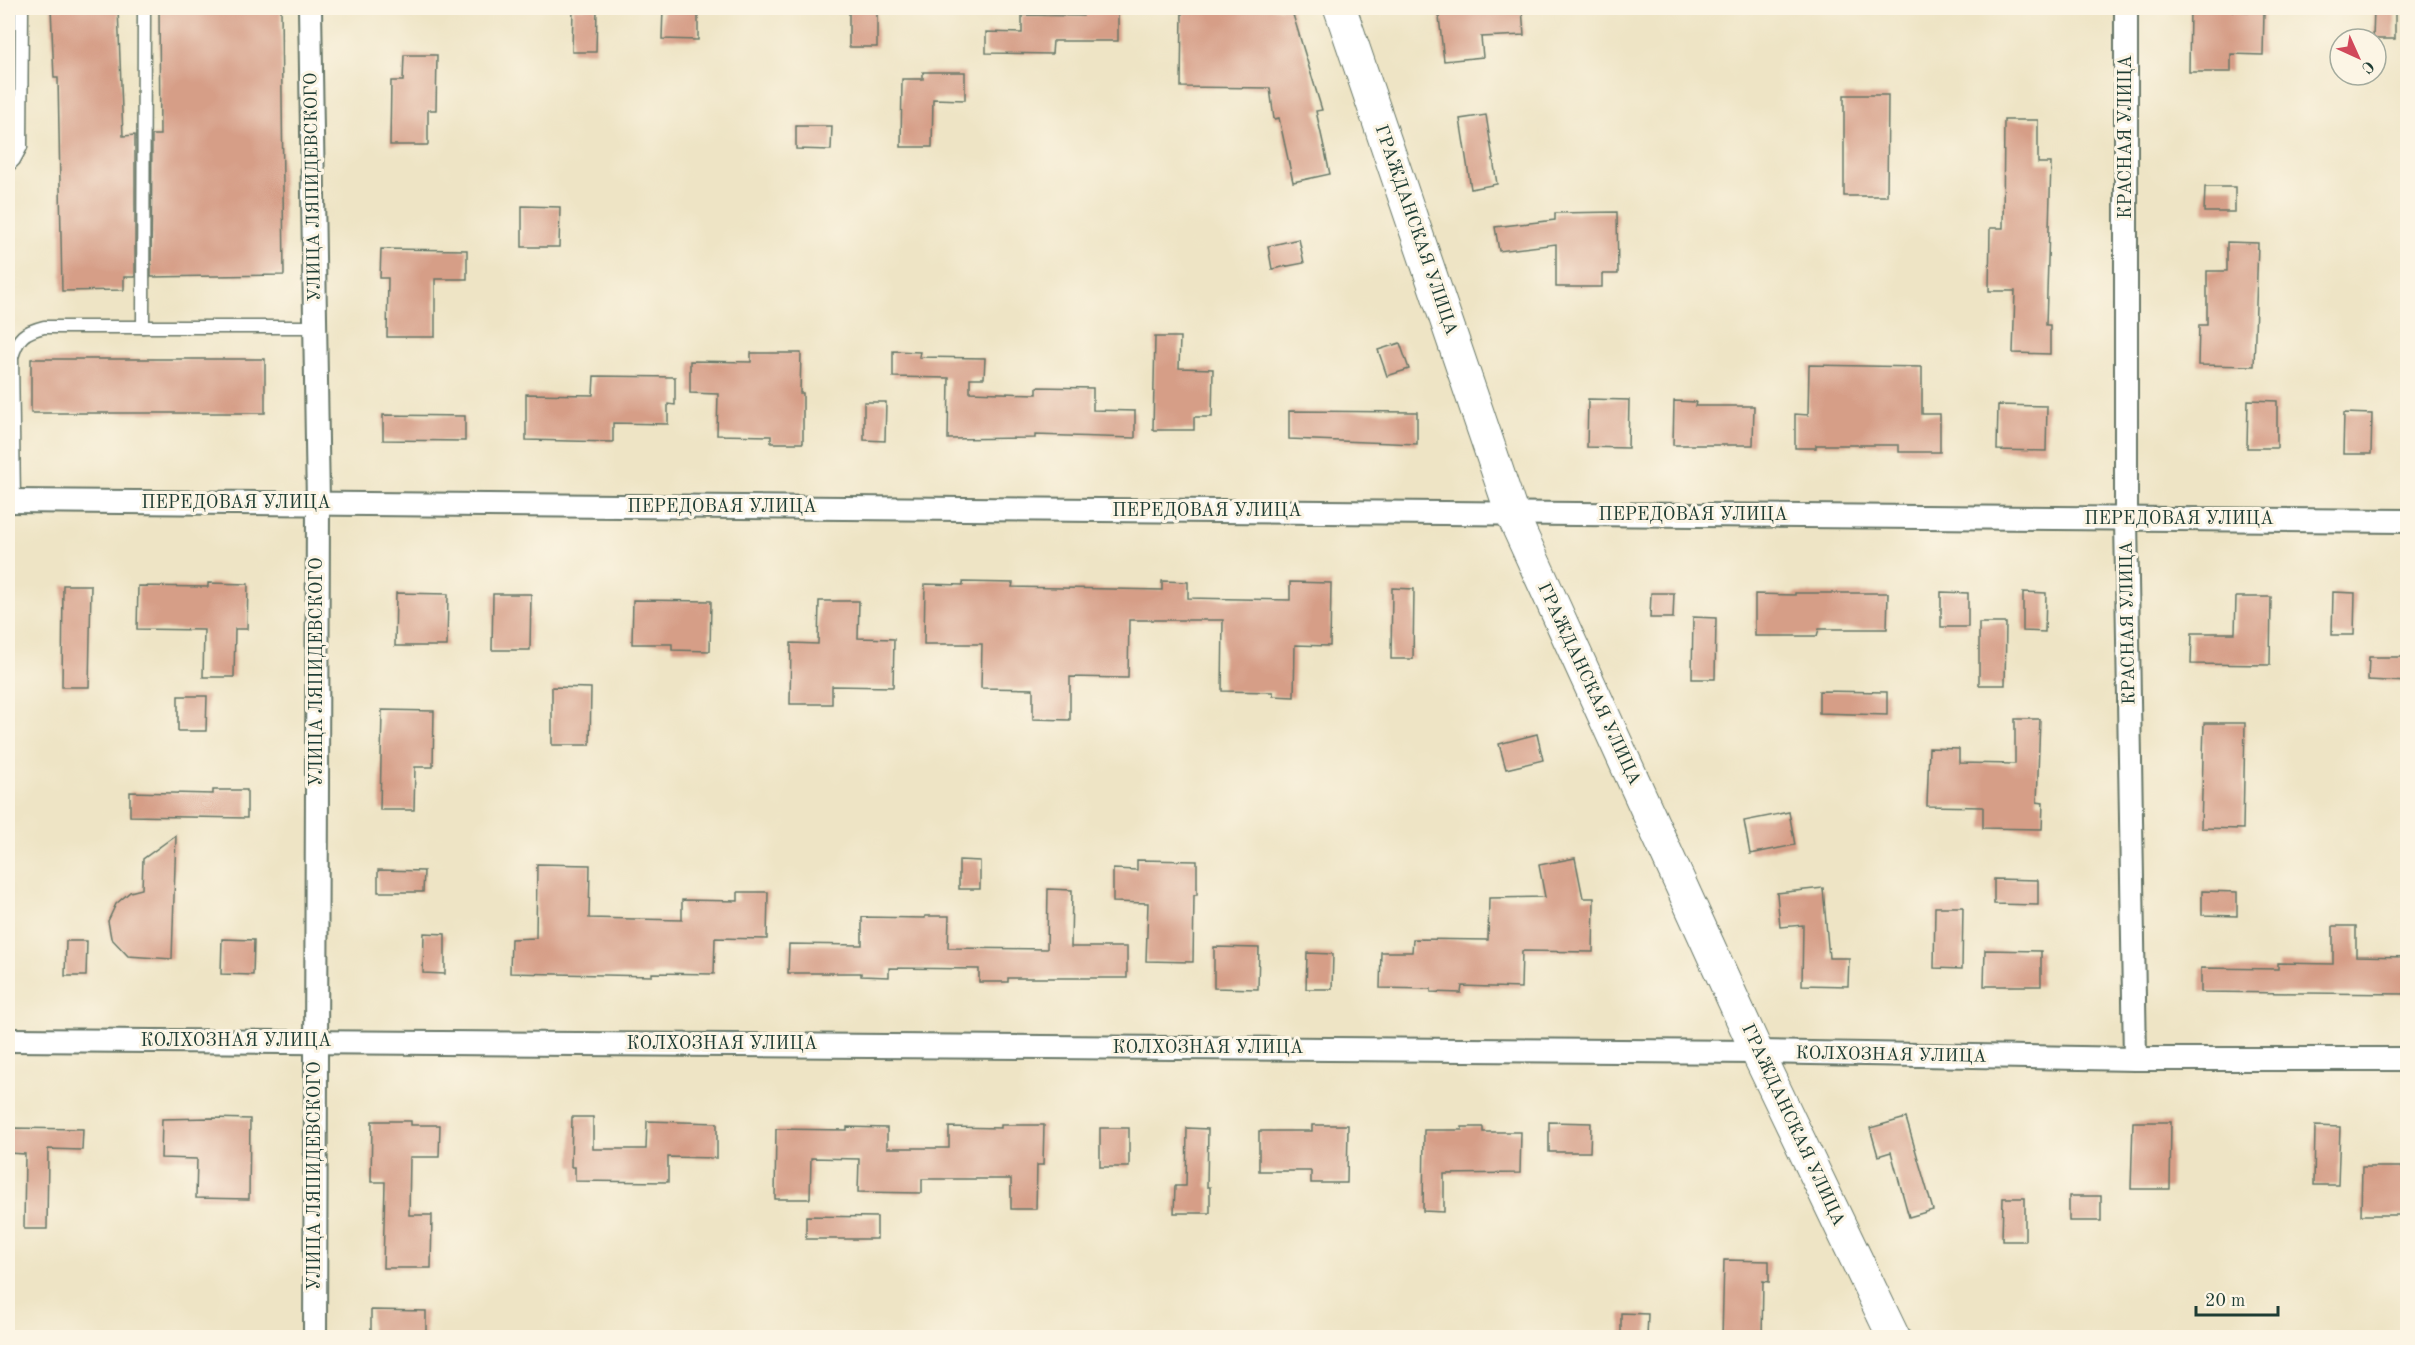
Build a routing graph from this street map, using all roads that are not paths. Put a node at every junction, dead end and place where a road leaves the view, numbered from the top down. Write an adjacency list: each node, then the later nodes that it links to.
1 (22, 8): 6 (lane)
2 (144, 8): 7 (lane)
3 (310, 8): 8 (street, УЛИЦА ЛЯПИДЕВСКОГО)
4 (1340, 8): 11 (main road, ГРАЖДАНСКАЯ УЛИЦА)
5 (2126, 8): 12 (street, КРАСНАЯ УЛИЦА)
6 (8, 166)
7 (144, 327): 8 (lane); 9 (lane)
8 (315, 327): 10 (street, УЛИЦА ЛЯПИДЕВСКОГО)
9 (11, 501): 10 (street, ПЕРЕДОВАЯ УЛИЦА)
10 (318, 504): 11 (street, ПЕРЕДОВАЯ УЛИЦА); 15 (street, УЛИЦА ЛЯПИДЕВСКОГО)
11 (1512, 514): 12 (street, ПЕРЕДОВАЯ УЛИЦА); 16 (main road, ГРАЖДАНСКАЯ УЛИЦА)
12 (2126, 519): 13 (street, ПЕРЕДОВАЯ УЛИЦА); 17 (street, КРАСНАЯ УЛИЦА)
13 (2408, 521)
14 (8, 1040): 15 (street, КОЛХОЗНАЯ УЛИЦА)
15 (316, 1041): 16 (street, КОЛХОЗНАЯ УЛИЦА); 19 (street, УЛИЦА ЛЯПИДЕВСКОГО)
16 (1757, 1052): 17 (street, КОЛХОЗНАЯ УЛИЦА); 20 (main road, ГРАЖДАНСКАЯ УЛИЦА)
17 (2135, 1059): 18 (street, КОЛХОЗНАЯ УЛИЦА)
18 (2408, 1059)
19 (315, 1338)
20 (1894, 1338)

